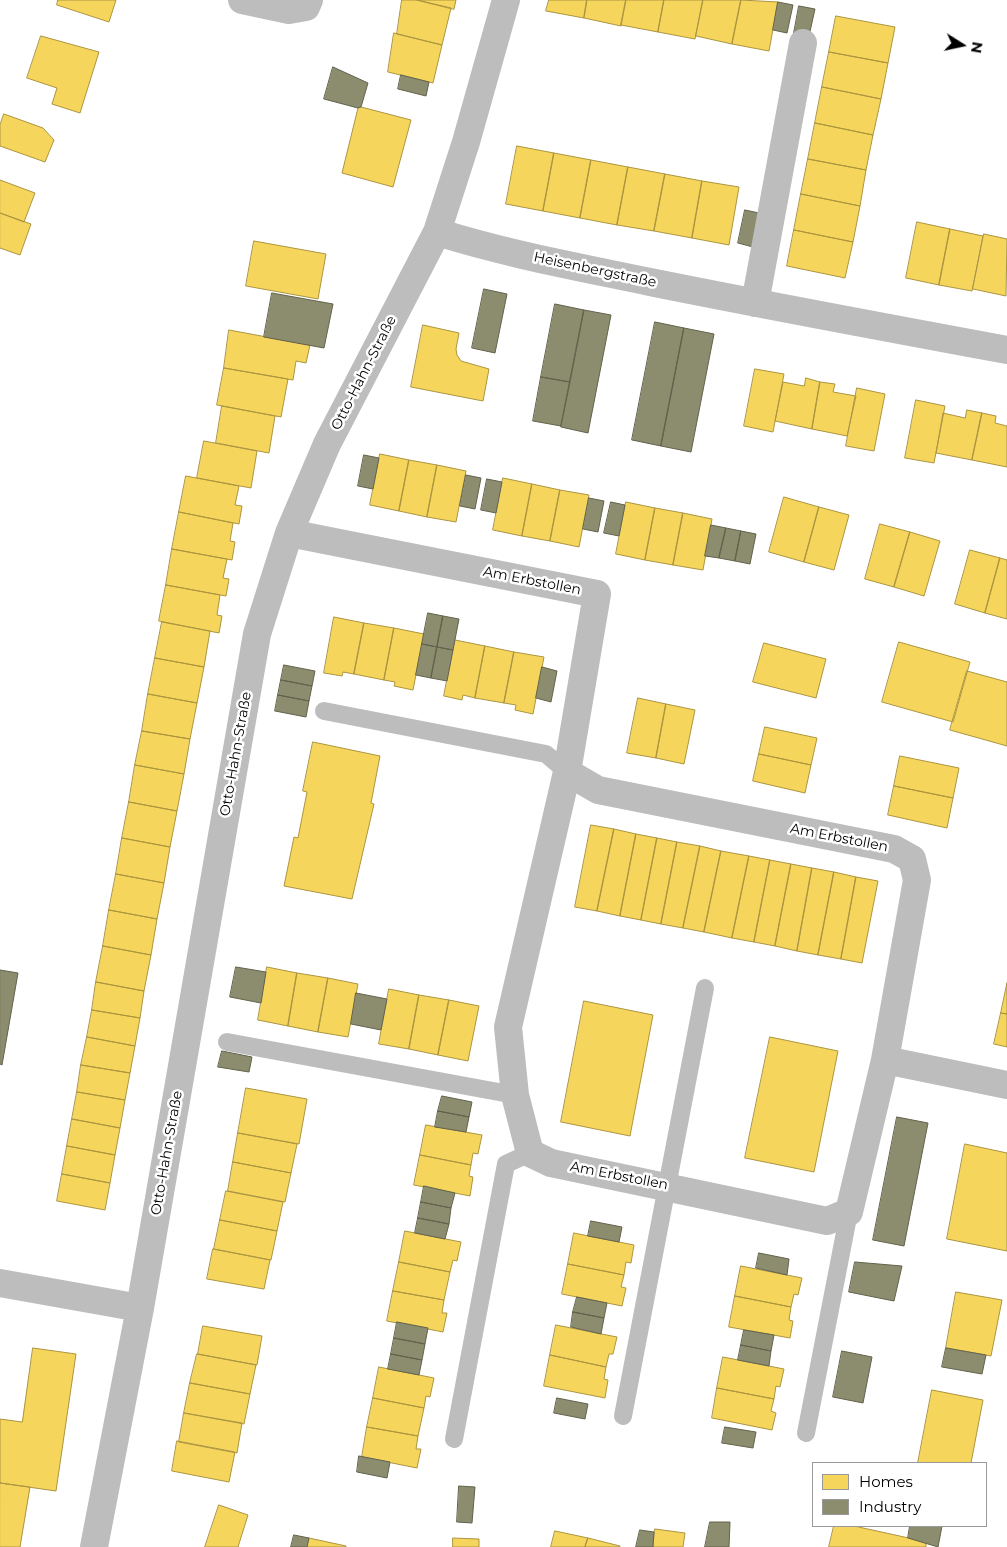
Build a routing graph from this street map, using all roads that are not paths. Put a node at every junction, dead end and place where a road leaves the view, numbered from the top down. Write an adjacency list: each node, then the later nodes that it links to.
1 (242, 0): 2 (street)
2 (309, 0)
3 (506, 0): 5 (street, Otto-Hahn-Straße)
4 (803, 43): 6 (street)
5 (437, 232): 6 (street, Heisenbergstraße); 8 (street, Otto-Hahn-Straße)
6 (755, 303): 7 (street, Heisenbergstraße)
7 (1007, 350)
8 (289, 533): 10 (street, Am Erbstollen); 20 (street, Otto-Hahn-Straße)
9 (324, 711): 10 (lane, Am Erbstollen)
10 (567, 772): 13 (street, Am Erbstollen); 15 (street, Am Erbstollen)
11 (705, 988): 17 (lane)
12 (227, 1042): 15 (lane)
13 (885, 1060): 14 (street); 18 (street, Am Erbstollen)
14 (1007, 1085)
15 (515, 1095): 16 (street, Am Erbstollen)
16 (530, 1153): 17 (street, Am Erbstollen); 23 (lane)
17 (668, 1186): 18 (street, Am Erbstollen); 21 (lane)
18 (849, 1212): 22 (lane)
19 (0, 1283): 20 (street)
20 (140, 1308): 24 (street, Otto-Hahn-Straße)
21 (623, 1416)
22 (806, 1433)
23 (454, 1439)
24 (94, 1547)

